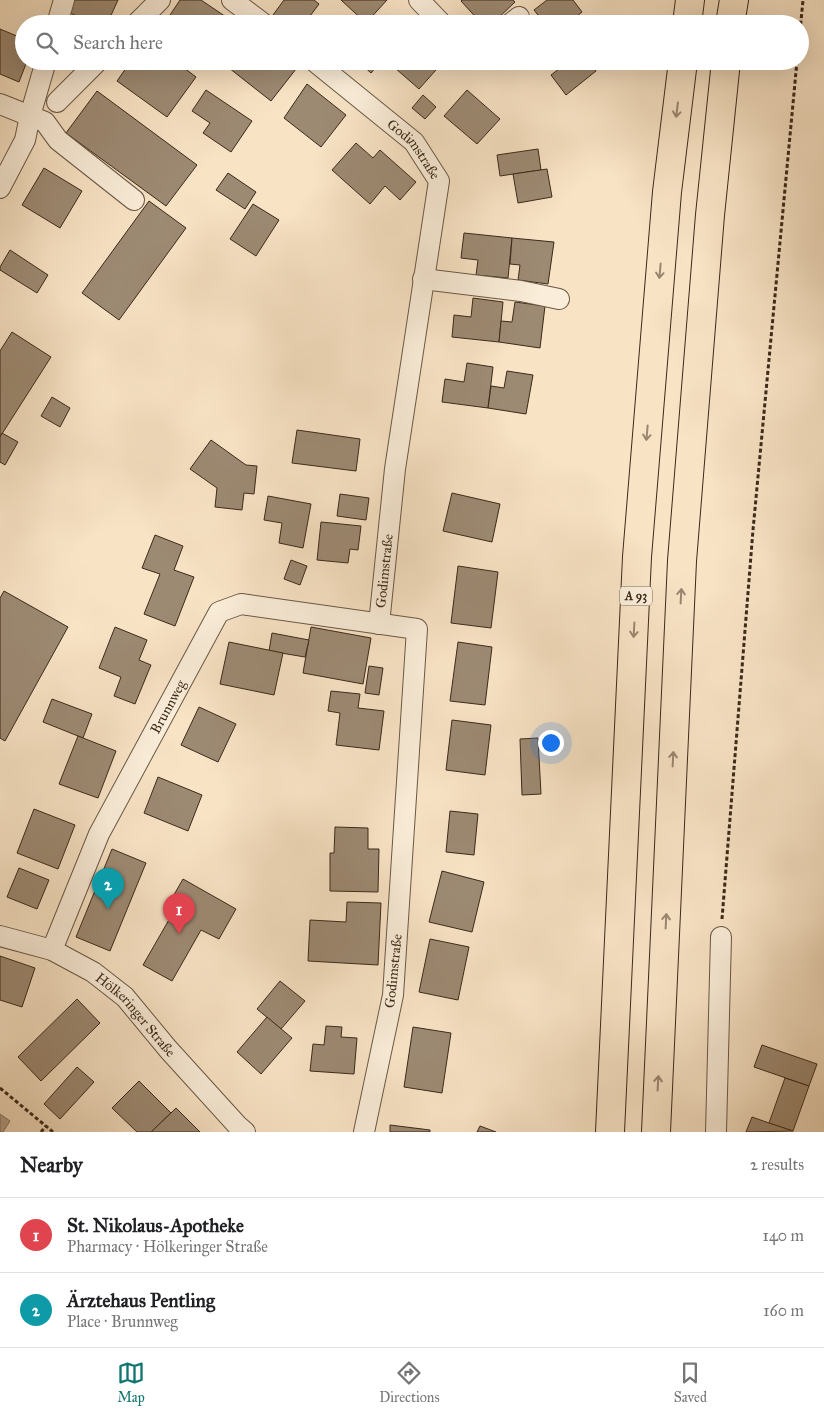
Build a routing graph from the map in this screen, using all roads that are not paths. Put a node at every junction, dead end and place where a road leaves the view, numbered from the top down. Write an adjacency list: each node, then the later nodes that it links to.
1 (64, 0): 7 (street)
2 (160, 0): 8 (street)
3 (232, 0): 9 (street)
4 (418, 0): 10 (street)
5 (690, 0): 11 (highway)
6 (734, 0): 12 (highway)
7 (60, 15)
8 (145, 15)
9 (252, 15)
10 (433, 15)
11 (688, 15)
12 (732, 15)
13 (43, 70): 20 (street)
14 (89, 70): 18 (street)
15 (325, 70): 23 (street, Godimstraße)
16 (682, 70): 31 (highway, A 93, one-way to 31)
17 (725, 70): 32 (highway, one-way to 17)
18 (57, 102)
19 (0, 104): 20 (street)
20 (30, 116): 21 (street); 22 (street)
21 (0, 188)
22 (134, 200)
23 (423, 279): 24 (street); 25 (street, Godimstraße)
24 (559, 298)
25 (378, 624): 28 (street, Brunnweg); 30 (street, Godimstraße)
26 (0, 936): 28 (street, Hölkeringer Straße)
27 (720, 937): 33 (street)
28 (52, 950): 29 (street, Hölkeringer Straße)
29 (245, 1132)
30 (364, 1132)
31 (610, 1132)
32 (656, 1132)
33 (716, 1132)

